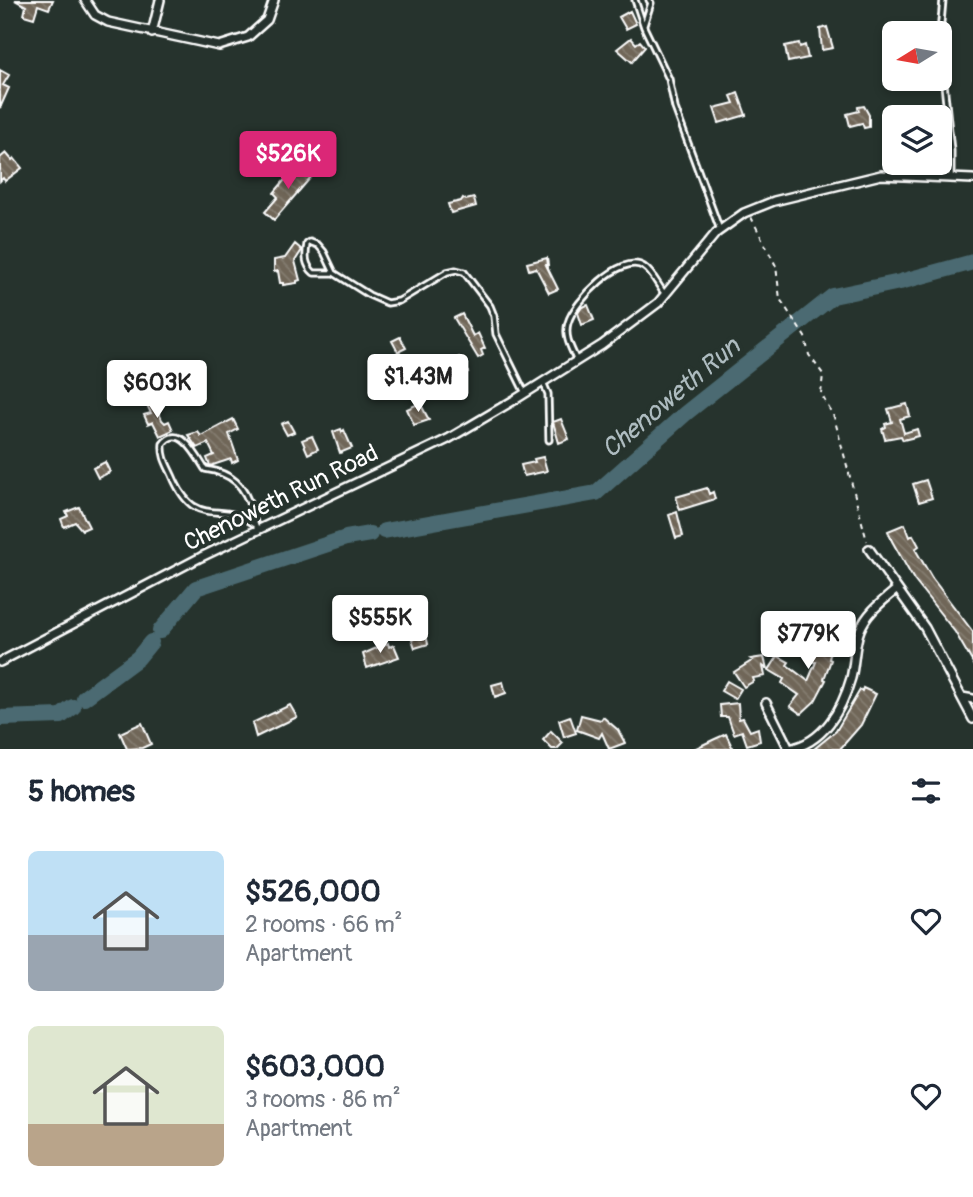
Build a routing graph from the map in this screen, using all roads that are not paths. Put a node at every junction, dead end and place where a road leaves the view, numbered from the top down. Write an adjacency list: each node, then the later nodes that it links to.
1 (85, 0): 9 (street)
2 (160, 0): 9 (street)
3 (274, 0): 9 (street)
4 (635, 0): 8 (lane)
5 (649, 0): 8 (lane)
6 (943, 0): 7 (lane)
7 (941, 21)
8 (644, 27): 13 (lane)
9 (152, 33)
10 (945, 91): 11 (lane)
11 (951, 177): 12 (street, Chenoweth Run Road); 13 (street, Chenoweth Run Road)
12 (973, 179)
13 (720, 230): 15 (street, Chenoweth Run Road)
14 (334, 273): 14 (lane); 18 (lane)
15 (666, 295): 16 (street, Chenoweth Run Road); 16 (lane)
16 (577, 361): 17 (street, Chenoweth Run Road)
17 (543, 382): 18 (street, Chenoweth Run Road); 19 (lane)
18 (525, 393): 20 (street, Chenoweth Run Road)
19 (549, 440)
20 (256, 527): 20 (lane); 23 (street, Chenoweth Run Road)
21 (869, 549): 22 (street)
22 (897, 589): 24 (street); 28 (street)
23 (0, 662)
24 (962, 697): 25 (street); 27 (street)
25 (973, 699)
26 (766, 703): 28 (street)
27 (973, 719)
28 (789, 749)

